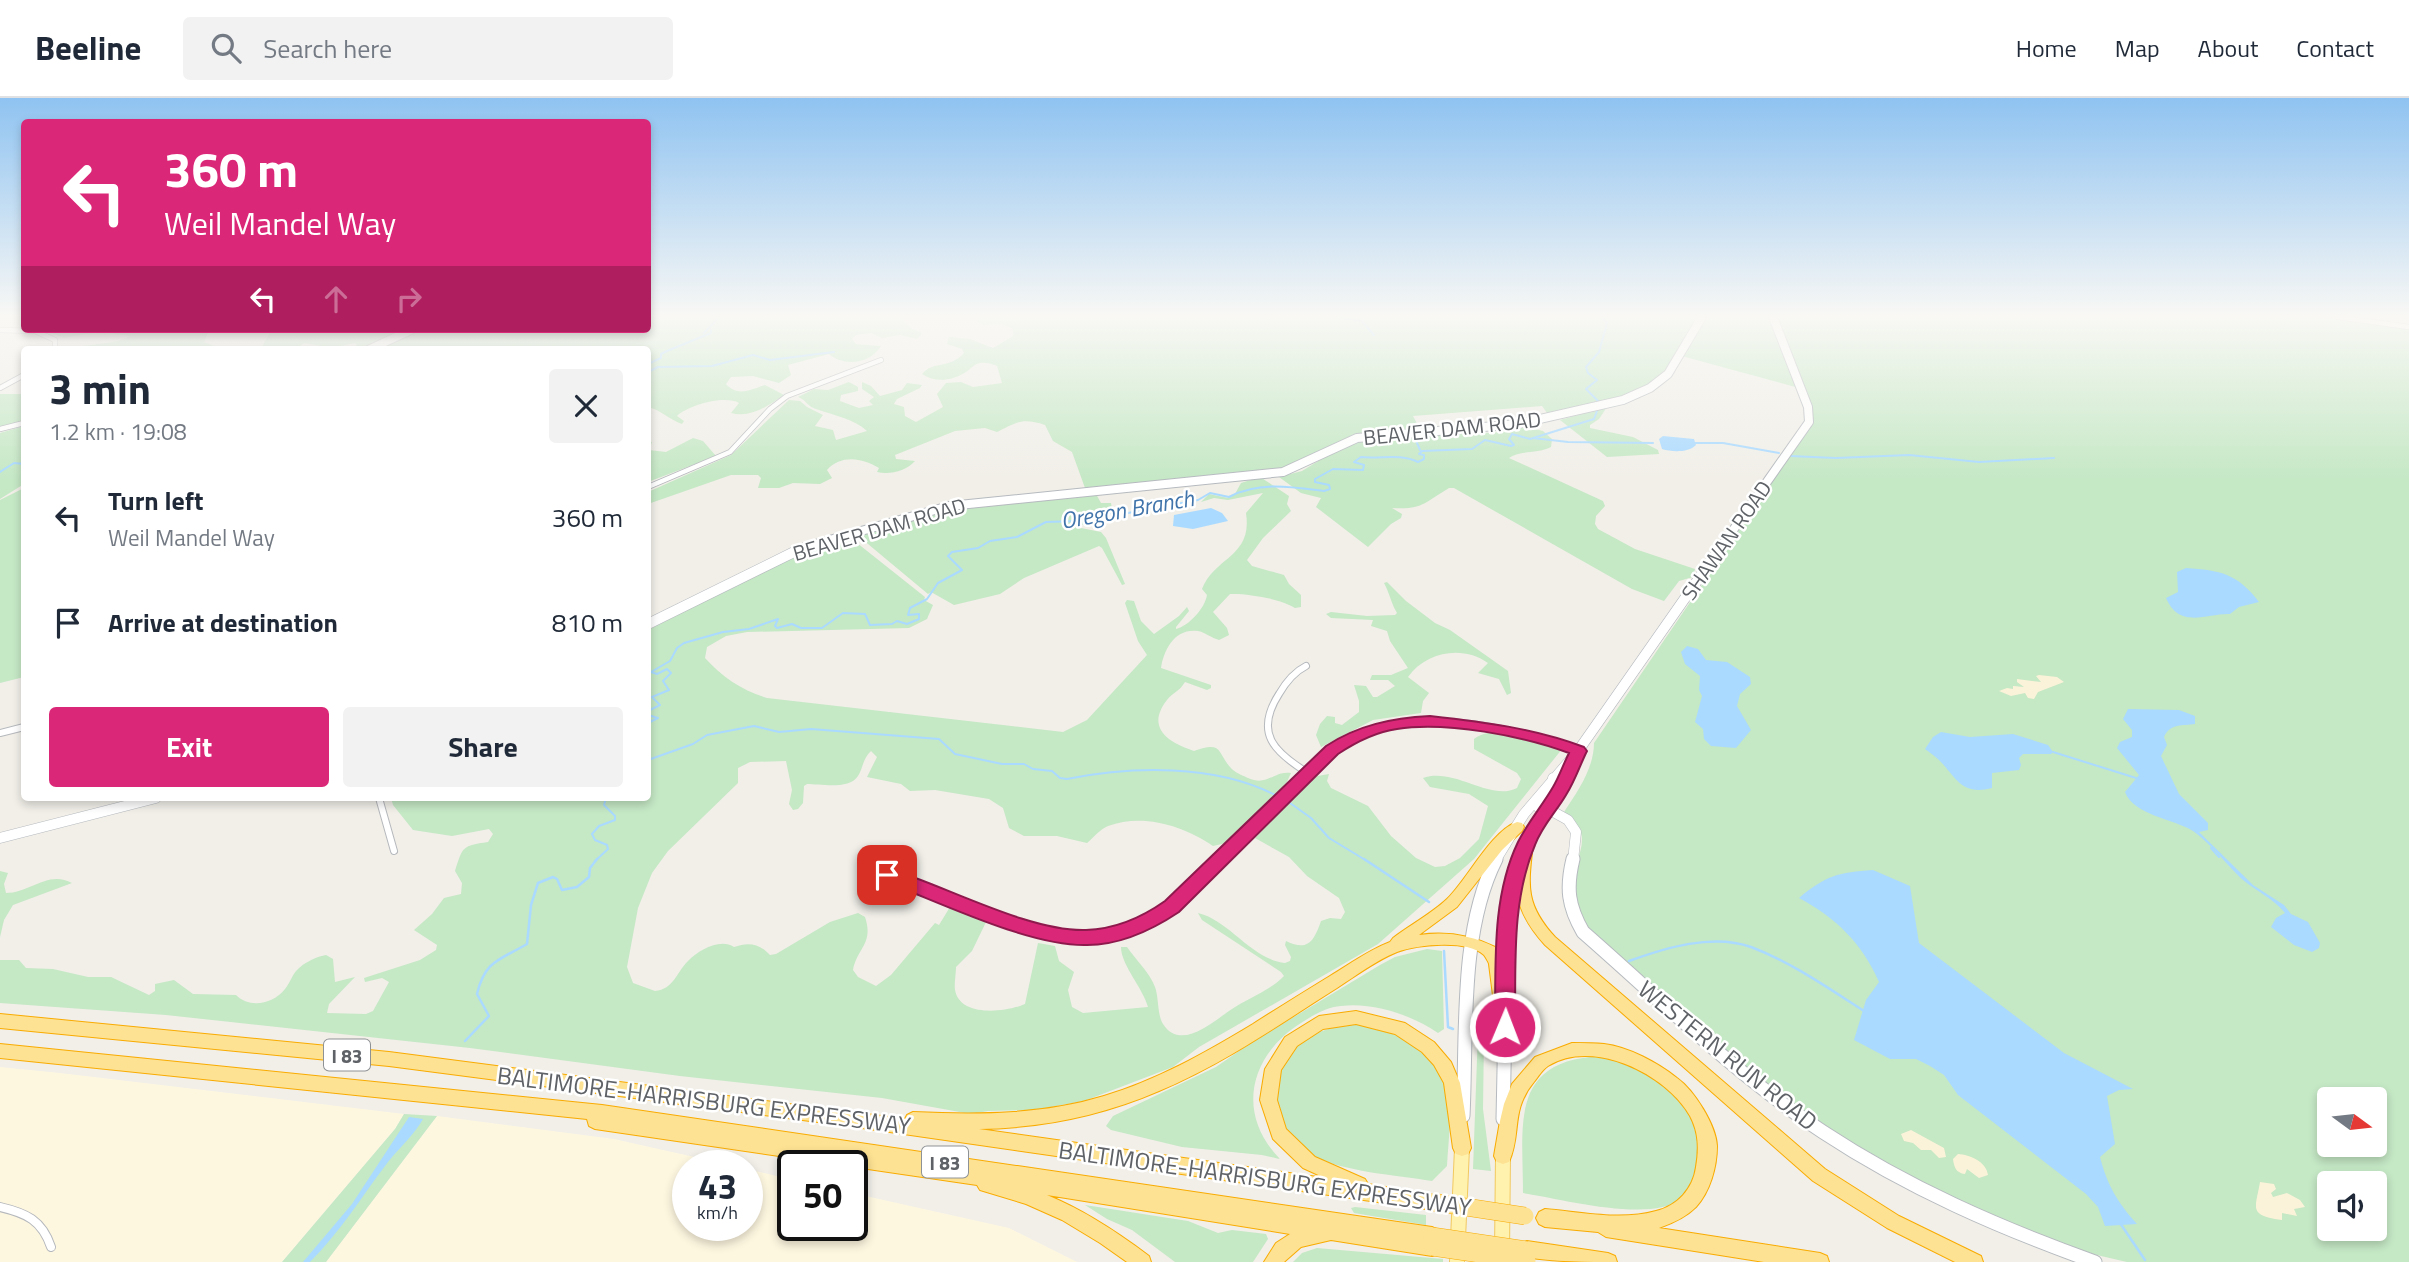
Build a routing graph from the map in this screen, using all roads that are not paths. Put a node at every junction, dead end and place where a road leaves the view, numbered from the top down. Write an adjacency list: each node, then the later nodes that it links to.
1 (851, 371): 8 (street)
2 (1669, 371): 9 (street, BEAVER DAM ROAD)
3 (1794, 371): 13 (street, SHAWAN ROAD)
4 (21, 377): 5 (street)
5 (0, 388)
6 (21, 424): 7 (street)
7 (0, 429)
8 (651, 486)
9 (651, 623)
10 (1306, 666): 14 (street)
11 (21, 728): 12 (street)
12 (0, 733)
13 (1578, 751): 14 (street); 15 (street, SHAWAN ROAD); 18 (street, SHAWAN ROAD)
14 (1308, 773): 23 (street)
15 (1553, 777): 18 (street, SHAWAN ROAD); 19 (street, SHAWAN ROAD)
16 (144, 801): 20 (street)
17 (380, 801): 22 (street)
18 (1544, 806): 19 (street, SHAWAN ROAD); 21 (street, SHAWAN ROAD); 48 (street, WESTERN RUN ROAD)
19 (1517, 827): 24 (street, SHAWAN ROAD); 25 (highway)
20 (0, 838)
21 (1526, 844): 27 (street, SHAWAN ROAD); 47 (highway)
22 (394, 851)
23 (887, 875)
24 (1471, 943): 25 (highway); 27 (highway); 31 (street, SHAWAN ROAD)
25 (1383, 951): 30 (highway)
26 (0, 1021): 30 (highway, BALTIMORE-HARRISBURG EXPRESSWAY / I 83)
27 (1505, 1027): 32 (street, SHAWAN ROAD)
28 (0, 1051): 29 (highway, BALTIMORE-HARRISBURG EXPRESSWAY / I 83)
29 (456, 1097): 33 (highway); 38 (highway, BALTIMORE-HARRISBURG EXPRESSWAY / I 83)
30 (841, 1117): 34 (highway, BALTIMORE-HARRISBURG EXPRESSWAY / I 83)
31 (1462, 1148): 34 (highway); 43 (main road, SHAWAN ROAD)
32 (1503, 1156): 36 (highway); 44 (main road, SHAWAN ROAD)
33 (897, 1166): 37 (highway); 41 (highway)
34 (1403, 1198): 36 (highway, BALTIMORE-HARRISBURG EXPRESSWAY / I 83, bridge)
35 (0, 1208): 39 (street)
36 (1545, 1219): 46 (highway, BALTIMORE-HARRISBURG EXPRESSWAY / I 83)
37 (1373, 1237): 38 (highway); 42 (highway)
38 (1432, 1241): 40 (highway, BALTIMORE-HARRISBURG EXPRESSWAY, bridge)
39 (51, 1247)
40 (1529, 1258): 45 (highway)
41 (1142, 1262)
42 (1273, 1262)
43 (1457, 1262)
44 (1501, 1262)
45 (1608, 1262)
46 (1820, 1262)
47 (1974, 1262)
48 (2095, 1262)

